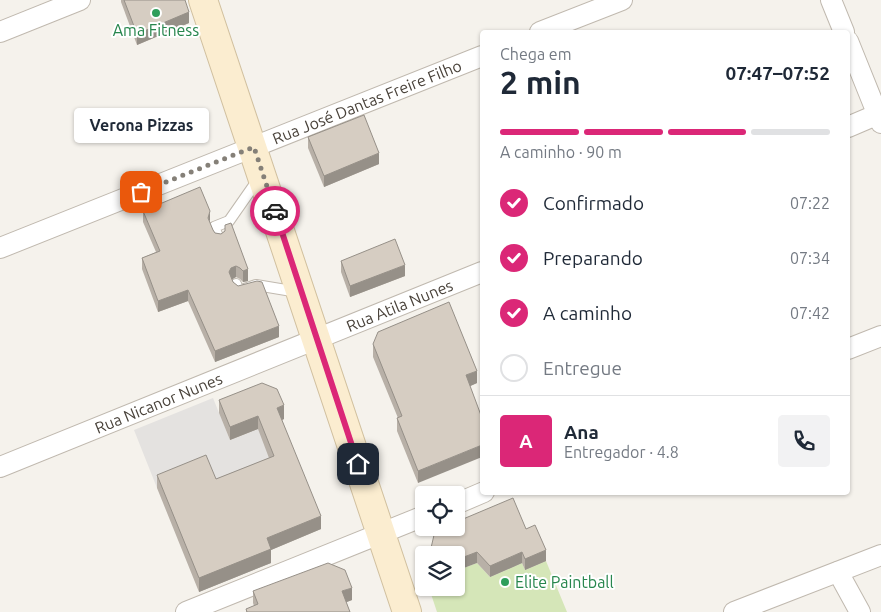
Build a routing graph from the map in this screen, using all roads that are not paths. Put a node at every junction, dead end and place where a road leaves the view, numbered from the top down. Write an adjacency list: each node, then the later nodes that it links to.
1 (80, 0): 7 (street)
2 (203, 0): 12 (street)
3 (622, 0): 5 (street)
4 (831, 0): 6 (street)
5 (545, 30)
6 (843, 30)
7 (0, 32)
8 (850, 46): 10 (street)
9 (480, 57): 12 (street, Rua José Dantas Freire Filho)
10 (880, 117): 11 (street)
11 (850, 125)
12 (254, 147): 13 (street); 15 (street, Rua José Dantas Freire Filho)
13 (262, 173): 14 (lane); 18 (street)
14 (219, 239)
15 (0, 248)
16 (480, 273): 20 (street, Rua Atila Nunes)
17 (236, 284): 18 (lane)
18 (301, 292): 20 (street)
19 (881, 336): 21 (street)
20 (316, 338): 22 (street, Rua Nicanor Nunes); 26 (street)
21 (850, 348)
22 (0, 467)
23 (480, 494): 24 (street)
24 (465, 500)
25 (415, 520): 26 (street)
26 (381, 533): 29 (street); 30 (street)
27 (881, 555): 28 (street)
28 (838, 572): 31 (street); 32 (street)
29 (186, 612)
30 (407, 612)
31 (734, 612)
32 (860, 612)

